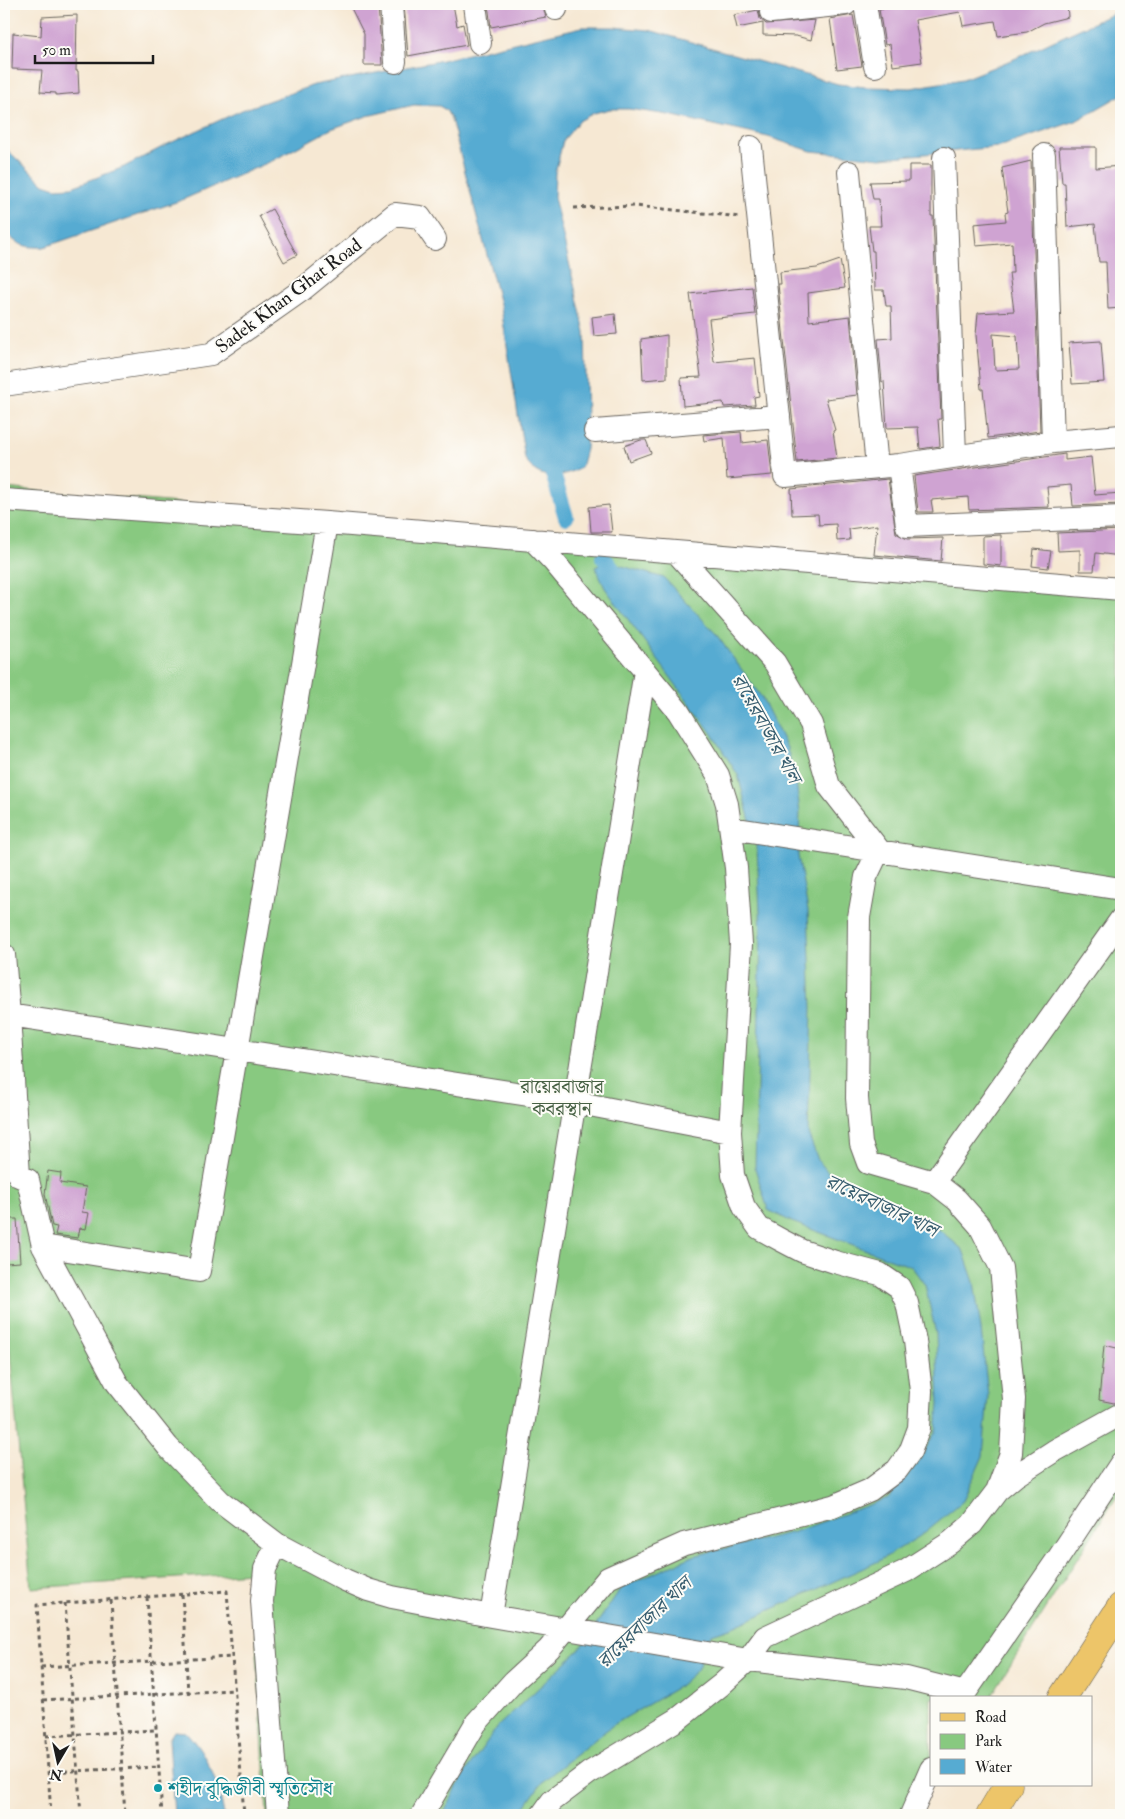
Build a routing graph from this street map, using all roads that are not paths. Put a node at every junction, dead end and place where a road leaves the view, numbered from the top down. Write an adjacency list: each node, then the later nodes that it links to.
1 (391, 4): 7 (street)
2 (475, 4): 6 (street)
3 (846, 4): 5 (street)
4 (865, 4): 8 (street)
5 (771, 12)
6 (480, 43)
7 (395, 62)
8 (875, 66)
9 (751, 147): 15 (street)
10 (1044, 155): 18 (street)
11 (944, 158): 19 (street)
12 (849, 172): 20 (street)
13 (435, 239): 14 (street, Sadek Khan Ghat Road)
14 (4, 385)
15 (779, 416): 16 (street); 20 (street)
16 (595, 431)
17 (1121, 436): 18 (street)
18 (1053, 442): 19 (street)
19 (955, 455): 20 (street)
20 (888, 466): 22 (street)
21 (4, 500): 23 (street)
22 (1121, 517)
23 (327, 523): 24 (street); 34 (street)
24 (532, 540): 25 (street); 27 (street)
25 (676, 552): 26 (street); 29 (street)
26 (1121, 589)
27 (645, 671): 28 (street); 35 (street)
28 (731, 828): 29 (street); 36 (street)
29 (879, 850): 30 (street); 37 (street)
30 (1121, 889)
31 (1121, 919): 37 (street)
32 (4, 955): 33 (street)
33 (9, 1015): 34 (street); 38 (street)
34 (237, 1050): 35 (street); 38 (street)
35 (574, 1102): 36 (street); 44 (street)
36 (730, 1132): 45 (street)
37 (934, 1182): 41 (street)
38 (43, 1246): 42 (street)
39 (1121, 1414): 41 (street)
40 (1121, 1463): 47 (street)
41 (997, 1491): 46 (street)
42 (277, 1544): 44 (street); 51 (street)
43 (1121, 1607): 48 (main road)
44 (491, 1616): 45 (street)
45 (566, 1628): 46 (street); 52 (street)
46 (748, 1660): 47 (street); 53 (street)
47 (968, 1696)
48 (1063, 1696)
49 (930, 1771): 54 (street)
50 (1007, 1786): 55 (main road)
51 (278, 1815)
52 (422, 1815)
53 (542, 1815)
54 (911, 1815)
55 (990, 1815)

